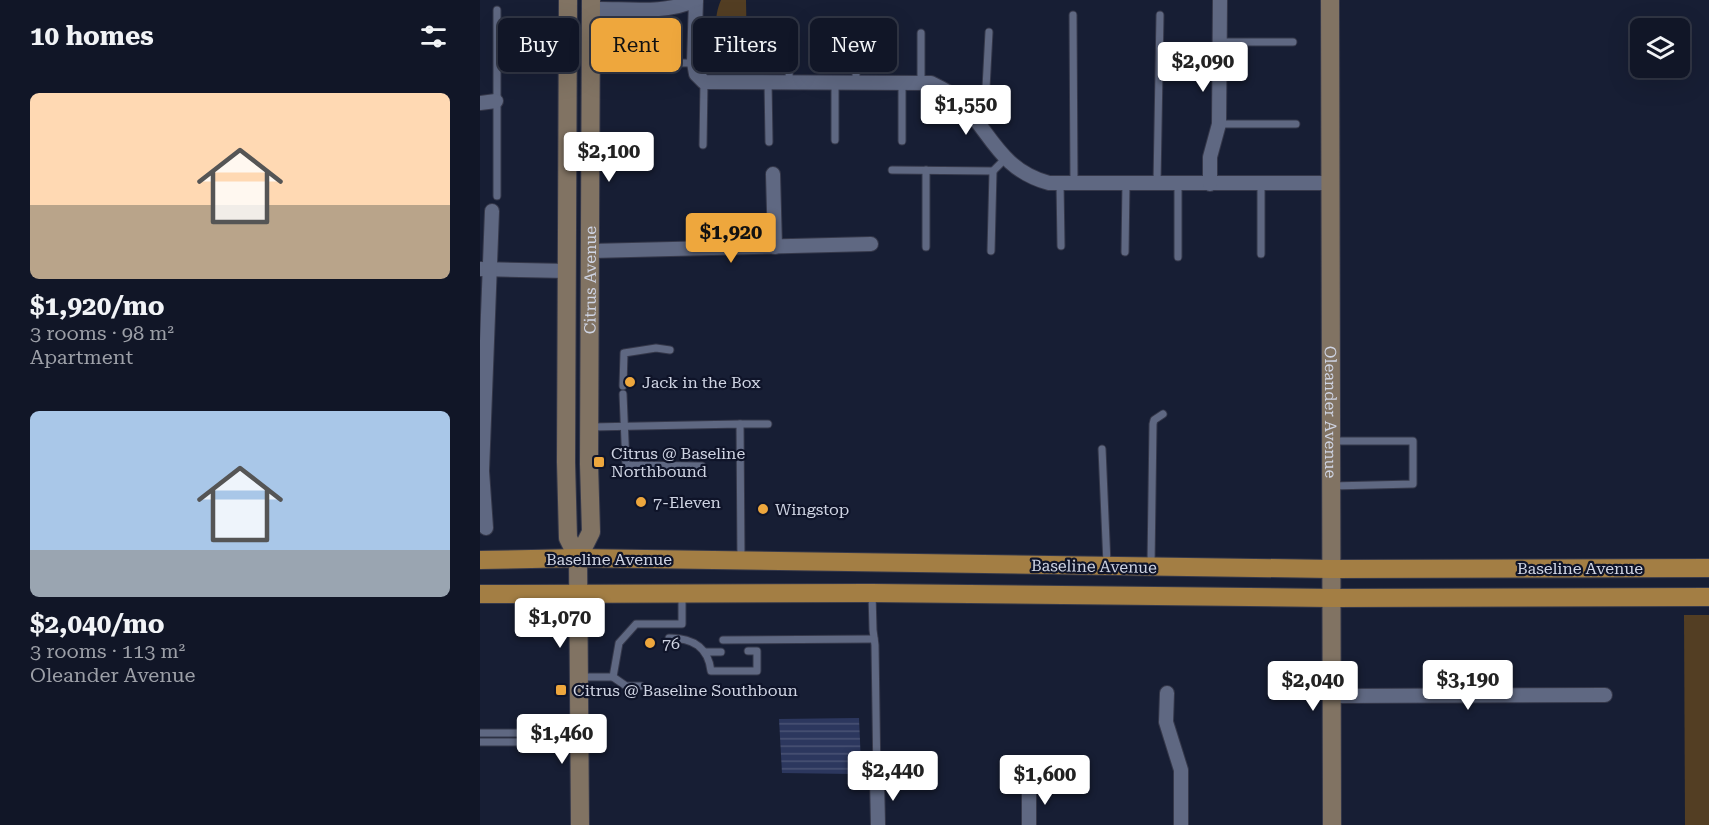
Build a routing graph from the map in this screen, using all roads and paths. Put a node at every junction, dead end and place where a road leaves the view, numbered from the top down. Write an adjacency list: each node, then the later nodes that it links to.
1 (568, 0): 57 (main road, Citrus Avenue)
2 (695, 0): 5 (street); 9 (street)
3 (1220, 0): 12 (street)
4 (1330, 0): 42 (main road, Oleander Avenue)
5 (591, 4): 52 (main road, Citrus Avenue)
6 (497, 10): 24 (lane)
7 (1073, 15): 38 (lane)
8 (1160, 15): 40 (lane)
9 (695, 18)
10 (989, 32): 26 (lane)
11 (921, 33): 23 (lane)
12 (1219, 42): 13 (lane); 27 (street)
13 (1293, 42)
14 (696, 72): 17 (street)
15 (789, 72): 19 (lane)
16 (856, 72): 21 (lane)
17 (704, 82): 18 (street); 32 (lane)
18 (768, 82): 19 (street); 31 (lane)
19 (789, 82): 20 (street)
20 (835, 82): 21 (street); 29 (lane)
21 (856, 82): 22 (street)
22 (902, 82): 23 (street); 30 (lane)
23 (921, 82): 26 (street)
24 (496, 101): 25 (street); 45 (lane)
25 (480, 103)
26 (965, 109): 33 (street)
27 (1219, 124): 28 (lane); 43 (street)
28 (1296, 124)
29 (835, 140)
30 (902, 141)
31 (769, 142)
32 (703, 145)
33 (1005, 159): 36 (lane); 38 (street)
34 (926, 170): 35 (lane); 36 (lane); 50 (lane)
35 (892, 171)
36 (993, 171): 51 (lane)
37 (773, 174): 49 (street)
38 (1067, 183): 39 (street); 48 (lane)
39 (1126, 183): 40 (street); 53 (lane)
40 (1157, 183): 44 (street)
41 (1261, 183): 42 (street); 43 (street); 54 (lane)
42 (1330, 183): 66 (main road, Oleander Avenue)
43 (1210, 184): 44 (street)
44 (1178, 185): 55 (lane)
45 (496, 196)
46 (492, 211): 56 (street)
47 (871, 244): 49 (street)
48 (1061, 246)
49 (775, 247): 52 (street)
50 (926, 247)
51 (991, 250)
52 (591, 251): 65 (main road, Citrus Avenue)
53 (1125, 252)
54 (1261, 254)
55 (1178, 257)
56 (485, 269): 57 (street); 69 (street)
57 (567, 271): 72 (main road, Citrus Avenue)
58 (670, 350): 59 (lane)
59 (623, 386)
60 (623, 394): 64 (lane)
61 (1163, 414): 76 (lane)
62 (740, 424): 63 (lane); 64 (lane); 74 (lane)
63 (768, 424)
64 (624, 426): 65 (lane); 68 (lane)
65 (589, 427): 72 (main road, Citrus Avenue)
66 (1330, 441): 70 (main road, Oleander Avenue); 70 (lane)
67 (1102, 449): 75 (lane)
68 (702, 465)
69 (481, 471): 71 (street)
70 (1330, 486): 78 (main road, Oleander Avenue)
71 (486, 528)
72 (578, 558): 73 (main road, Baseline Avenue); 74 (main road, Baseline Avenue); 82 (main road, Citrus Avenue)
73 (480, 560)
74 (741, 560): 75 (main road, Baseline Avenue)
75 (1107, 566): 76 (main road, Baseline Avenue)
76 (1151, 567): 78 (main road, Baseline Avenue)
77 (1709, 568): 78 (main road, Baseline Avenue)
78 (1331, 569): 84 (main road, Oleander Avenue)
79 (872, 593): 81 (main road, Baseline Avenue); 84 (main road, Baseline Avenue); 88 (lane)
80 (480, 594): 82 (main road, Baseline Avenue)
81 (682, 594): 82 (main road, Baseline Avenue); 85 (lane)
82 (578, 595): 93 (main road, Citrus Avenue)
83 (1709, 597): 84 (main road, Baseline Avenue)
84 (1331, 598): 98 (main road, Oleander Avenue)
85 (682, 624): 87 (lane); 94 (lane)
86 (669, 638): 87 (lane)
87 (682, 638): 91 (lane)
88 (874, 639): 89 (lane); 103 (lane)
89 (723, 640)
90 (748, 651): 91 (lane)
91 (705, 652): 92 (lane)
92 (721, 652)
93 (578, 677): 94 (lane); 101 (main road, Citrus Avenue)
94 (613, 677): 95 (lane)
95 (642, 686)
96 (1167, 693): 108 (street)
97 (1605, 695): 98 (street)
98 (1331, 696): 109 (main road, Oleander Avenue)
99 (480, 733): 100 (lane)
100 (519, 733)
101 (580, 735): 102 (lane); 105 (main road, Citrus Avenue)
102 (480, 741)
103 (877, 779): 106 (street)
104 (1029, 788): 107 (street)
105 (580, 825)
106 (878, 825)
107 (1029, 825)
108 (1181, 825)
109 (1332, 825)

